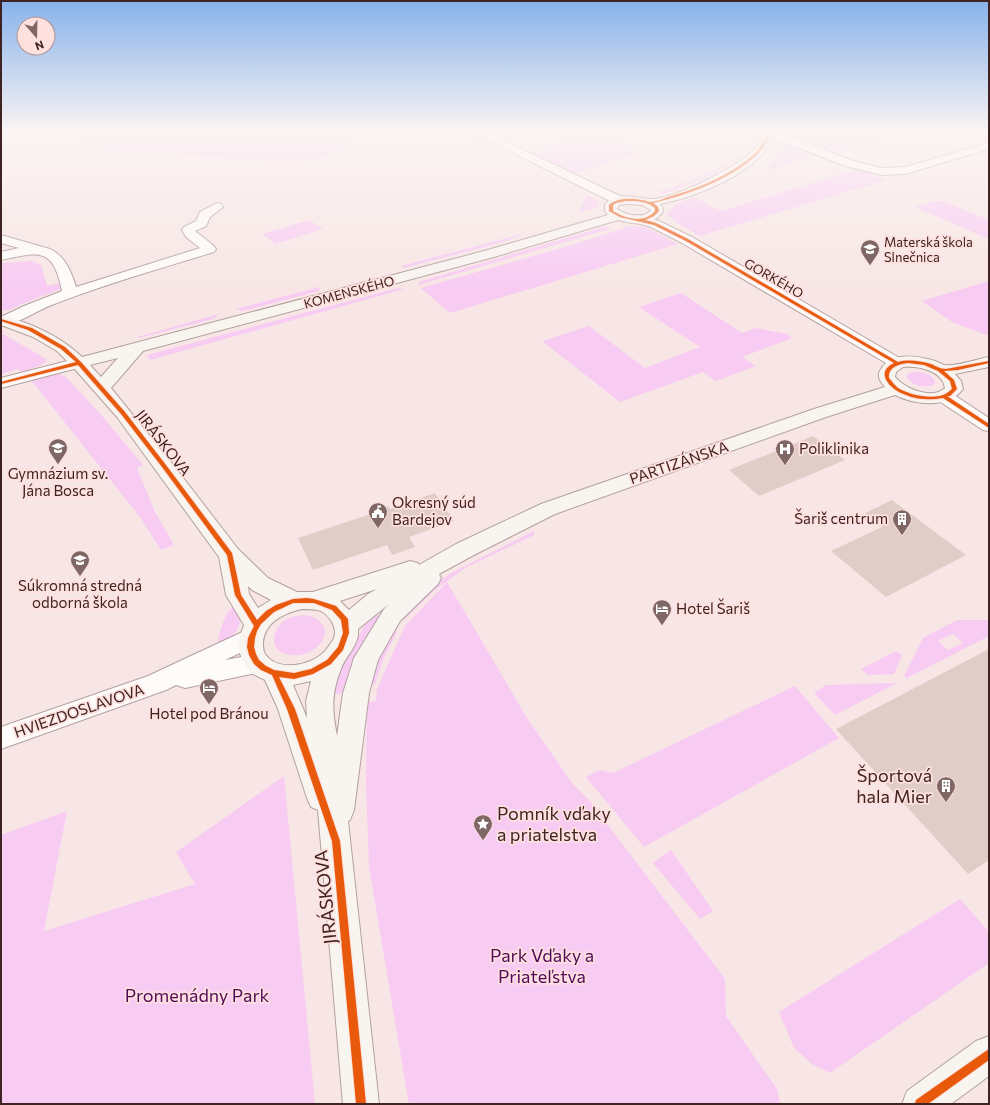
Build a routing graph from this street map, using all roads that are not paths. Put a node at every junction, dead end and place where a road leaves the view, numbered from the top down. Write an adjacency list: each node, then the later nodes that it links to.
1 (586, 185): 3 (street)
2 (704, 185): 5 (street)
3 (620, 201): 5 (street); 6 (street)
4 (217, 207): 12 (street, JIRÁSKOVA)
5 (653, 209): 7 (street); 9 (street, GORKÉHO)
6 (617, 216): 7 (street); 14 (street, KOMENSKÉHO)
7 (637, 219): 9 (street, GORKÉHO)
8 (1, 239): 10 (street)
9 (687, 240): 17 (street, GORKÉHO)
10 (38, 250): 11 (street); 12 (street)
11 (1, 256)
12 (70, 293): 13 (street, JIRÁSKOVA)
13 (3, 320): 16 (street, JIRÁSKOVA)
14 (136, 349): 16 (street, KOMENSKÉHO); 20 (street)
15 (989, 362): 18 (street)
16 (79, 363): 19 (street); 20 (street, JIRÁSKOVA)
17 (897, 364): 18 (street); 21 (street)
18 (940, 370): 22 (street)
19 (1, 383)
20 (101, 389): 25 (street, JIRÁSKOVA)
21 (899, 390): 22 (street); 24 (street, PARTIZÁNSKA)
22 (945, 397): 23 (street)
23 (989, 426)
24 (464, 550): 26 (street, PARTIZÁNSKA); 27 (street, PARTIZÁNSKA); 33 (street, JIRÁSKOVA)
25 (230, 555): 26 (street, JIRÁSKOVA); 28 (street, JIRÁSKOVA)
26 (303, 601): 27 (street); 28 (street)
27 (346, 626): 29 (street)
28 (254, 631): 30 (street); 31 (street, HVIEZDOSLAVOVA)
29 (333, 659): 30 (street); 33 (street, JIRÁSKOVA)
30 (266, 668): 31 (street, HVIEZDOSLAVOVA); 33 (street, JIRÁSKOVA)
31 (157, 683): 32 (street, HVIEZDOSLAVOVA)
32 (1, 738)
33 (336, 841): 35 (street, JIRÁSKOVA)
34 (989, 1054): 36 (street)
35 (361, 1104)
36 (920, 1104)

